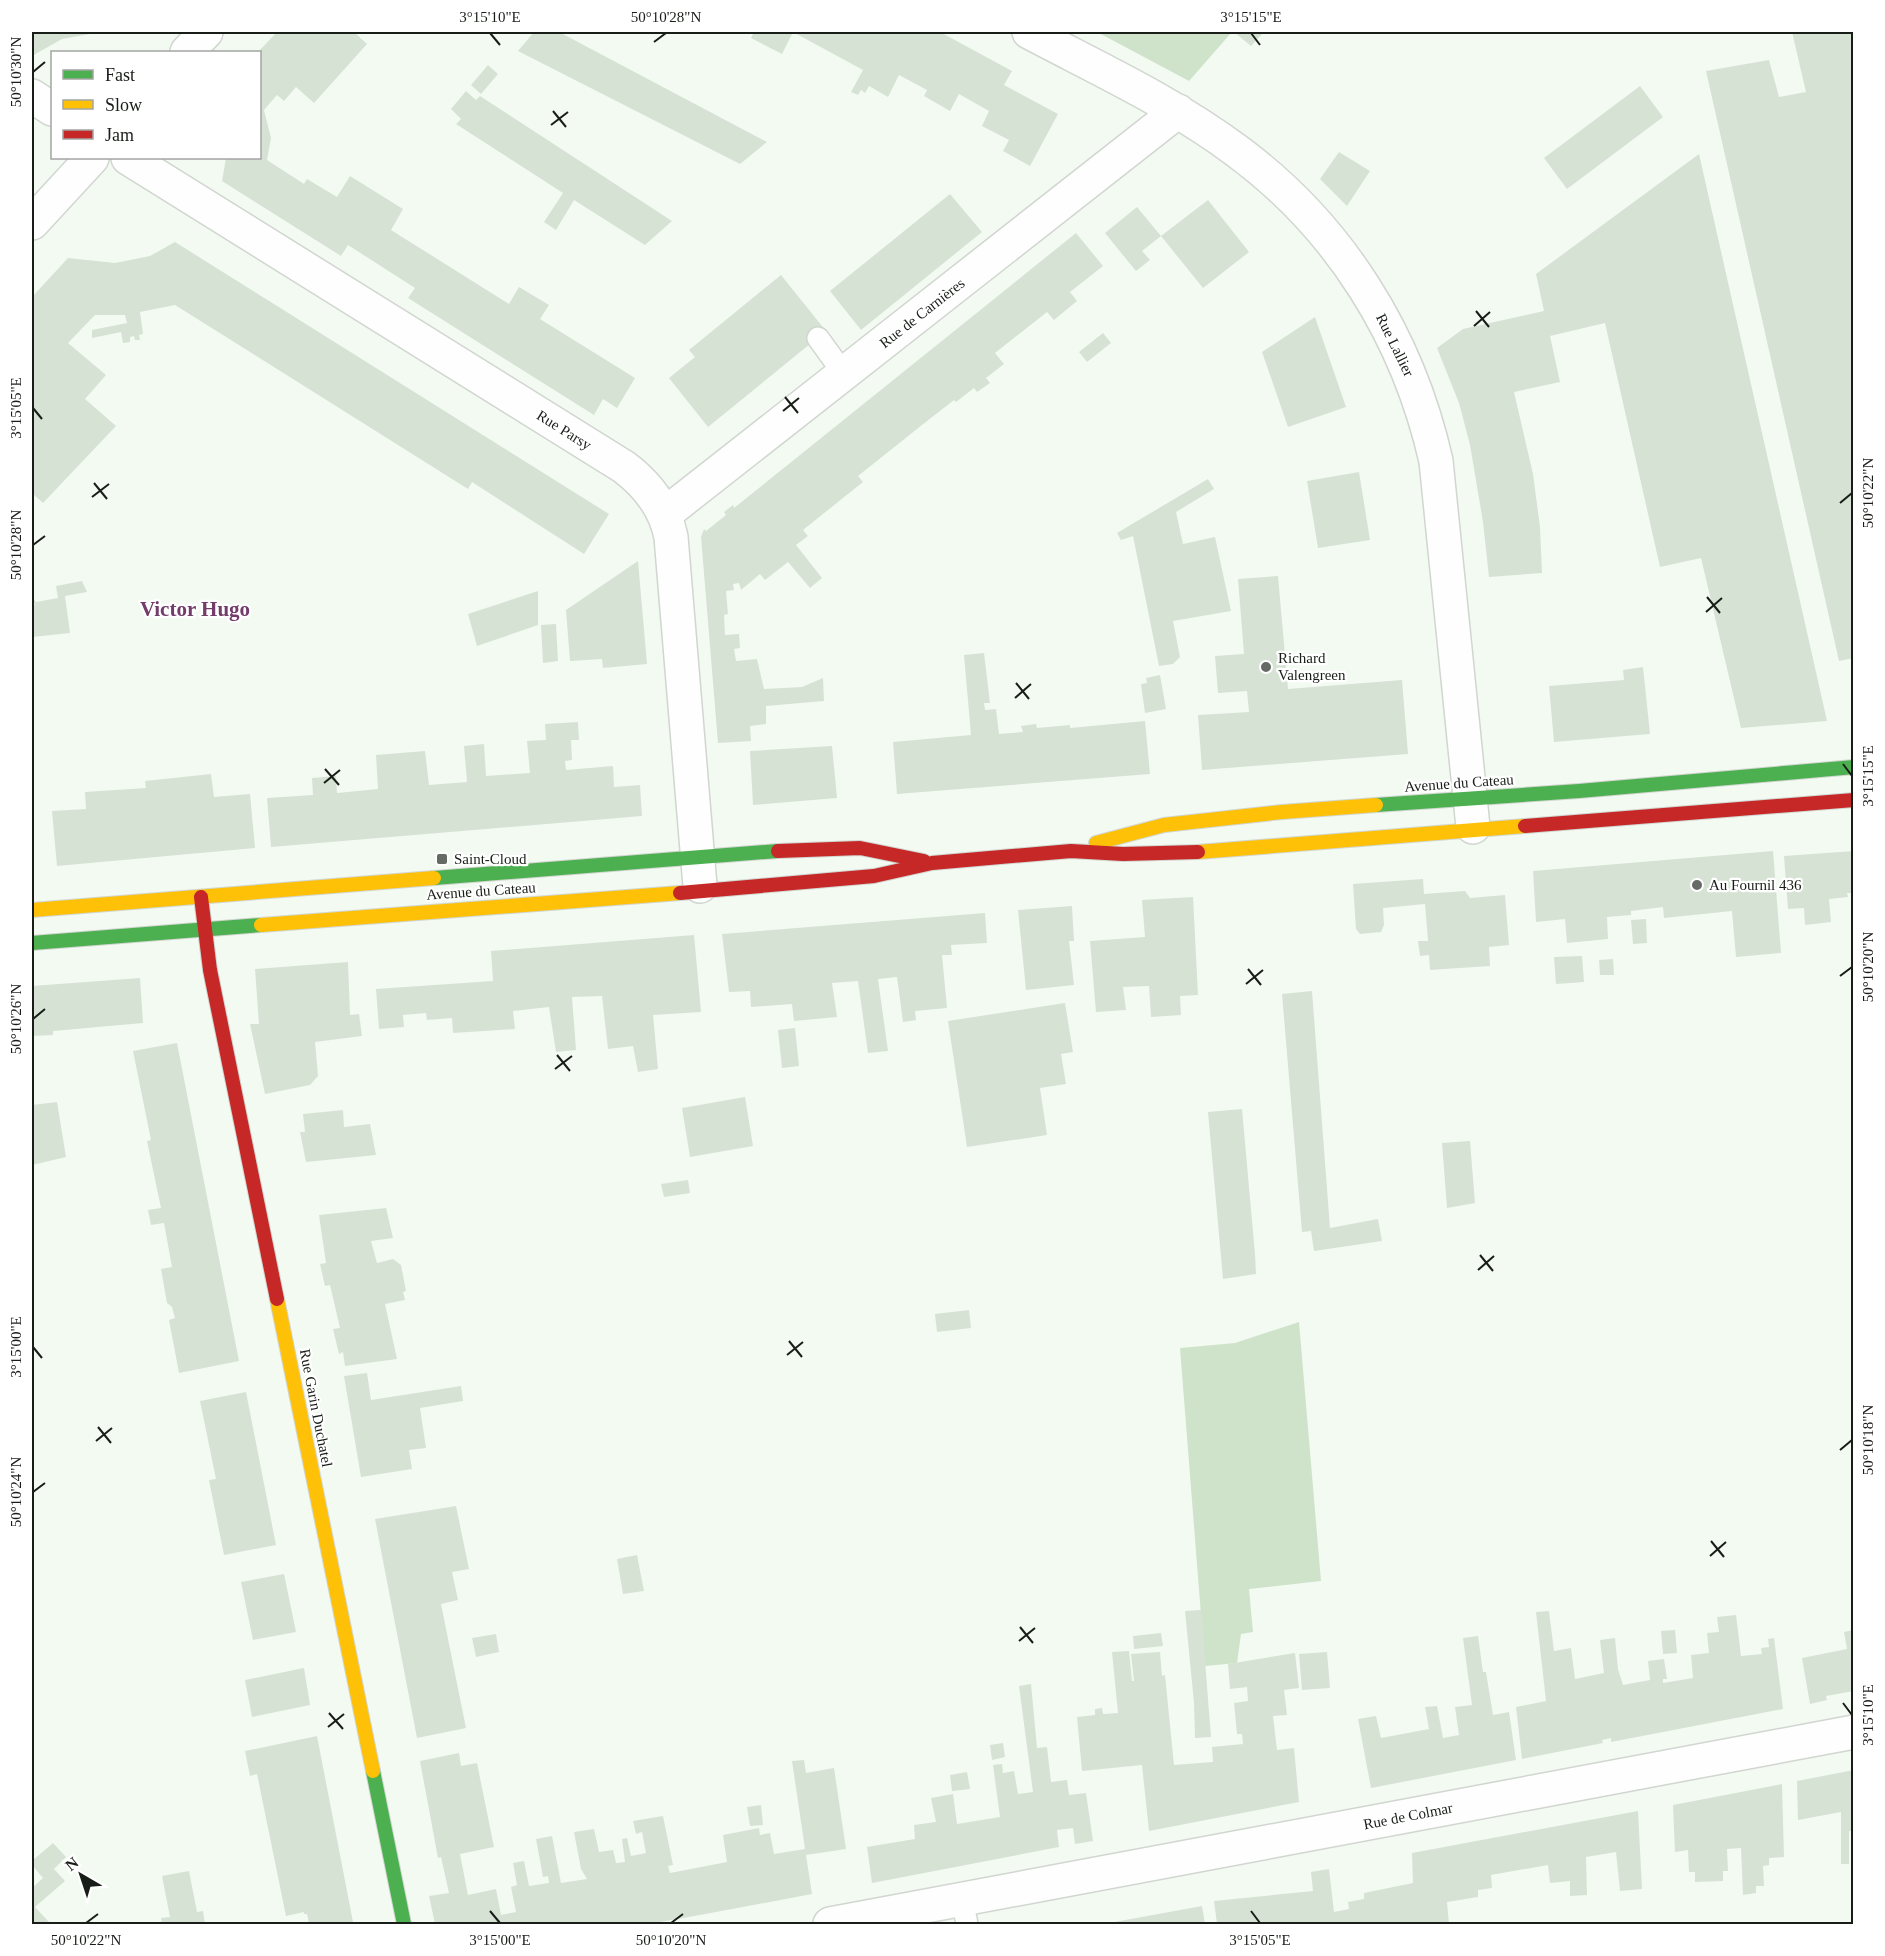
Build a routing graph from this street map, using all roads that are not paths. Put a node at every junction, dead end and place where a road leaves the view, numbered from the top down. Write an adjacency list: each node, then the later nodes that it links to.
1 (206, 32): 3 (street)
2 (1029, 32): 6 (street, Rue Lallier)
3 (188, 51)
4 (32, 96): 5 (street)
5 (51, 108)
6 (1178, 111): 11 (street, Rue de Carnières); 15 (street, Rue Lallier)
7 (91, 159): 9 (street)
8 (130, 159): 12 (street, Rue Parsy)
9 (32, 223)
10 (818, 338): 11 (lane)
11 (844, 374): 12 (street, Rue de Carnières)
12 (665, 514): 17 (street, Rue Parsy)
13 (1854, 768): 15 (main road, Avenue du Cateau)
14 (1854, 800): 15 (main road, Avenue du Cateau)
15 (1472, 814): 16 (main road, Avenue du Cateau); 16 (main road, Avenue du Cateau)
16 (1071, 851): 18 (main road, Avenue du Cateau)
17 (697, 857): 18 (main road, Avenue du Cateau); 19 (street, Rue Parsy); 20 (main road, Avenue du Cateau)
18 (932, 863): 19 (main road, Avenue du Cateau)
19 (701, 891): 22 (main road, Avenue du Cateau)
20 (201, 897): 21 (main road, Avenue du Cateau); 22 (main road, Rue Garin Duchatel)
21 (32, 910)
22 (205, 929): 23 (main road, Avenue du Cateau); 26 (main road, Rue Garin Duchatel)
23 (32, 943)
24 (1854, 1732): 25 (street, Rue de Colmar)
25 (965, 1912): 27 (street, Rue de Colmar)
26 (404, 1924)
27 (830, 1924)

